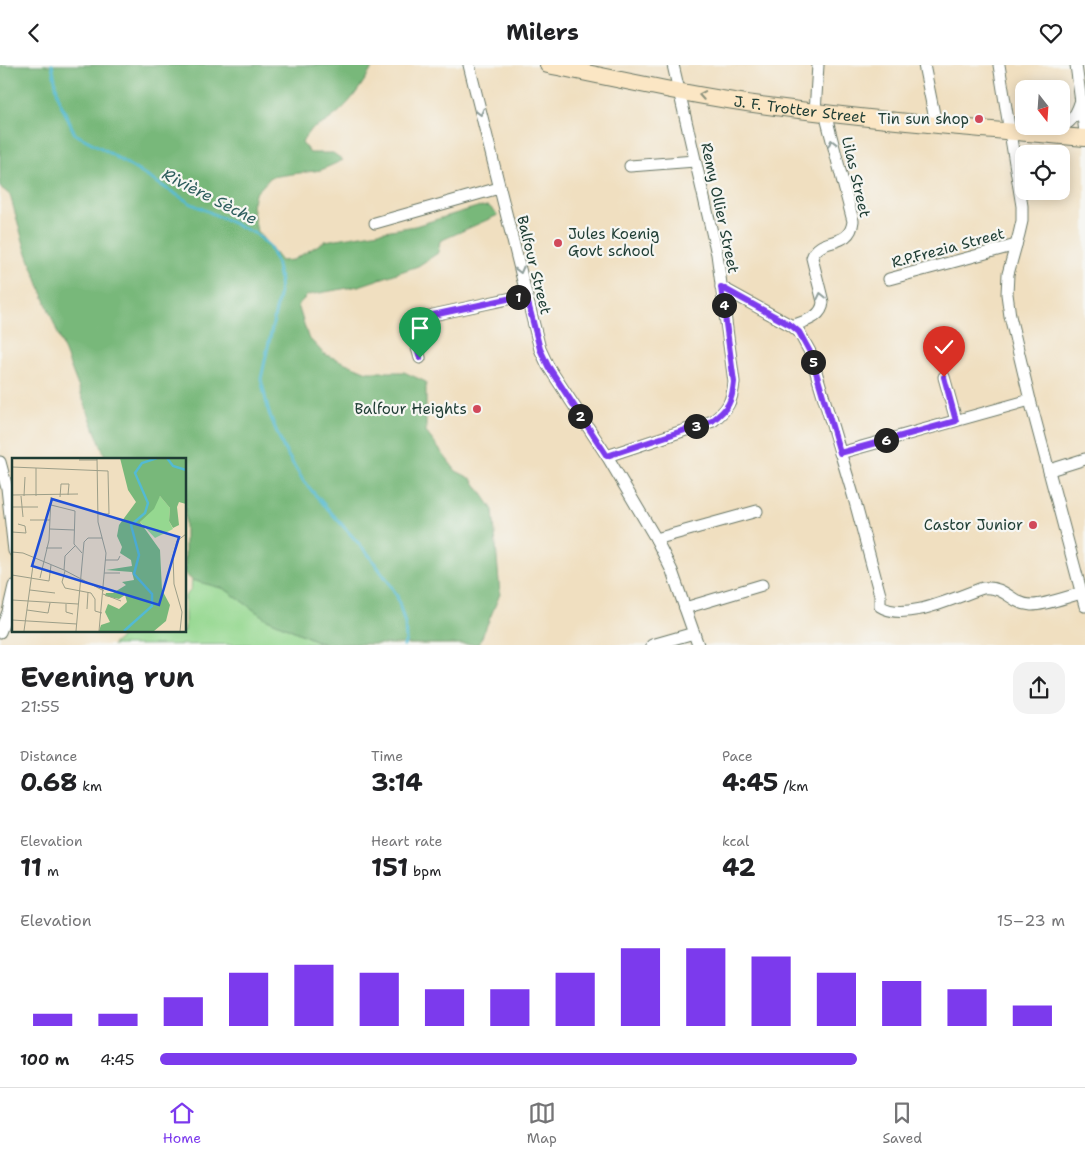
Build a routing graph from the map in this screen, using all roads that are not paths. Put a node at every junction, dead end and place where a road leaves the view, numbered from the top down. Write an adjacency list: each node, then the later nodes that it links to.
1 (469, 65): 20 (street, Balfour Street, one-way to 20)
2 (548, 65): 8 (street, J. F. Trotter Street)
3 (673, 65): 8 (street, Remy Ollier Street)
4 (818, 65): 10 (street)
5 (924, 65): 12 (street)
6 (999, 65): 13 (street)
7 (1076, 65): 9 (street)
8 (679, 91): 10 (street, J. F. Trotter Street, one-way to 8); 18 (street, Remy Ollier Street)
9 (1081, 101): 11 (street); 15 (street)
10 (820, 113): 12 (street, J. F. Trotter Street); 26 (street, Lilas Street, one-way to 10)
11 (1070, 123)
12 (936, 125): 13 (street, J. F. Trotter Street)
13 (1010, 131): 14 (street, J. F. Trotter Street); 22 (street)
14 (1015, 131)
15 (1085, 131)
16 (1056, 135): 17 (street, J. F. Trotter Street)
17 (1085, 138)
18 (696, 161): 19 (street); 24 (street, Remy Ollier Street)
19 (630, 166)
20 (500, 188): 21 (street); 25 (street, Balfour Street, one-way to 25)
21 (375, 223)
22 (1016, 245): 23 (street, R.P.Frezia Street); 29 (street)
23 (889, 279)
24 (721, 287): 26 (street); 32 (street, Remy Ollier Street)
25 (526, 295): 27 (street); 32 (street, Balfour Street)
26 (792, 326): 31 (street)
27 (420, 358)
28 (944, 377): 30 (street)
29 (1030, 400): 30 (street); 35 (street)
30 (956, 421): 31 (street)
31 (840, 453): 41 (street)
32 (607, 456): 38 (street, Balfour Street)
33 (1085, 459): 35 (street)
34 (0, 462): 36 (street)
35 (1050, 470): 41 (street)
36 (3, 488): 39 (street)
37 (757, 511): 38 (street)
38 (656, 539): 44 (street, Balfour Street)
39 (12, 540)
40 (762, 585): 44 (street)
41 (1082, 593): 43 (street)
42 (12, 595): 45 (street)
43 (1085, 606)
44 (685, 609): 46 (street, Balfour Street)
45 (0, 632)
46 (696, 639): 47 (street)
47 (652, 645)

